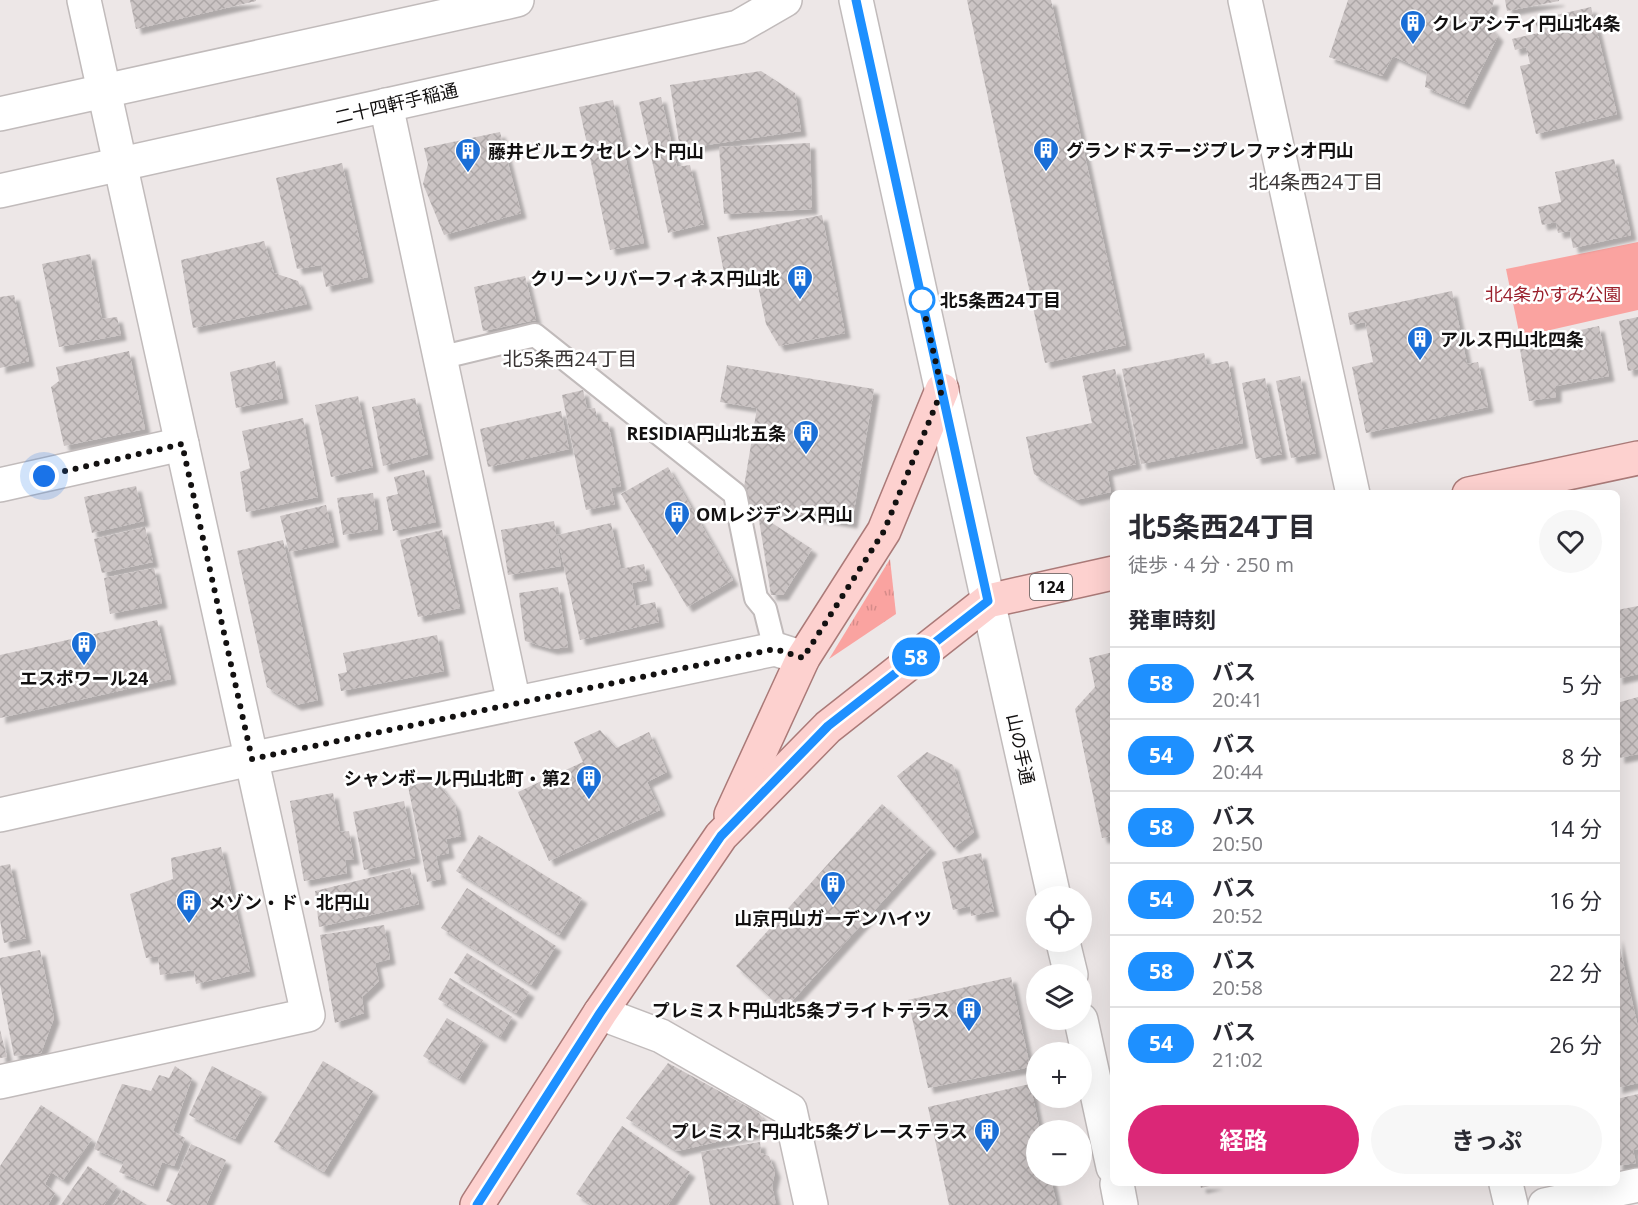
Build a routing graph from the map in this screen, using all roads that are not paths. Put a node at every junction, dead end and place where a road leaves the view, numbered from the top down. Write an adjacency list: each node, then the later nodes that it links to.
1 (84, 0): 7 (street)
2 (517, 0): 6 (street)
3 (786, 0): 8 (street, 二十四軒手稲通)
4 (856, 0): 13 (street, 山の手通)
5 (1245, 0): 17 (street)
6 (468, 5): 7 (street)
7 (104, 91): 9 (street); 10 (street)
8 (386, 105): 10 (street, 二十四軒手稲通); 12 (street)
9 (0, 114)
10 (120, 165): 11 (street, 二十四軒手稲通); 14 (street)
11 (0, 191)
12 (439, 358): 21 (lane); 22 (street)
13 (942, 390): 20 (street, 山の手通); 21 (main road)
14 (182, 444): 16 (street); 23 (street)
15 (1638, 458): 18 (main road)
16 (0, 485)
17 (1352, 490)
18 (1488, 490)
19 (1110, 574): 20 (main road, 124)
20 (988, 601): 25 (main road, 124); 26 (street, 山の手通)
21 (789, 653): 22 (street); 25 (main road)
22 (514, 703): 23 (street)
23 (252, 759): 24 (street); 29 (street)
24 (0, 815)
25 (721, 836): 27 (main road, 124)
26 (1051, 886)
27 (600, 1013): 34 (main road, 124); 35 (street)
28 (1083, 1030): 30 (street)
29 (0, 1082)
30 (1110, 1153)
31 (1638, 1185): 38 (street)
32 (1117, 1186): 36 (street)
33 (1506, 1186): 37 (street)
34 (477, 1205)
35 (811, 1205)
36 (1121, 1205)
37 (1511, 1205)
38 (1545, 1205)

